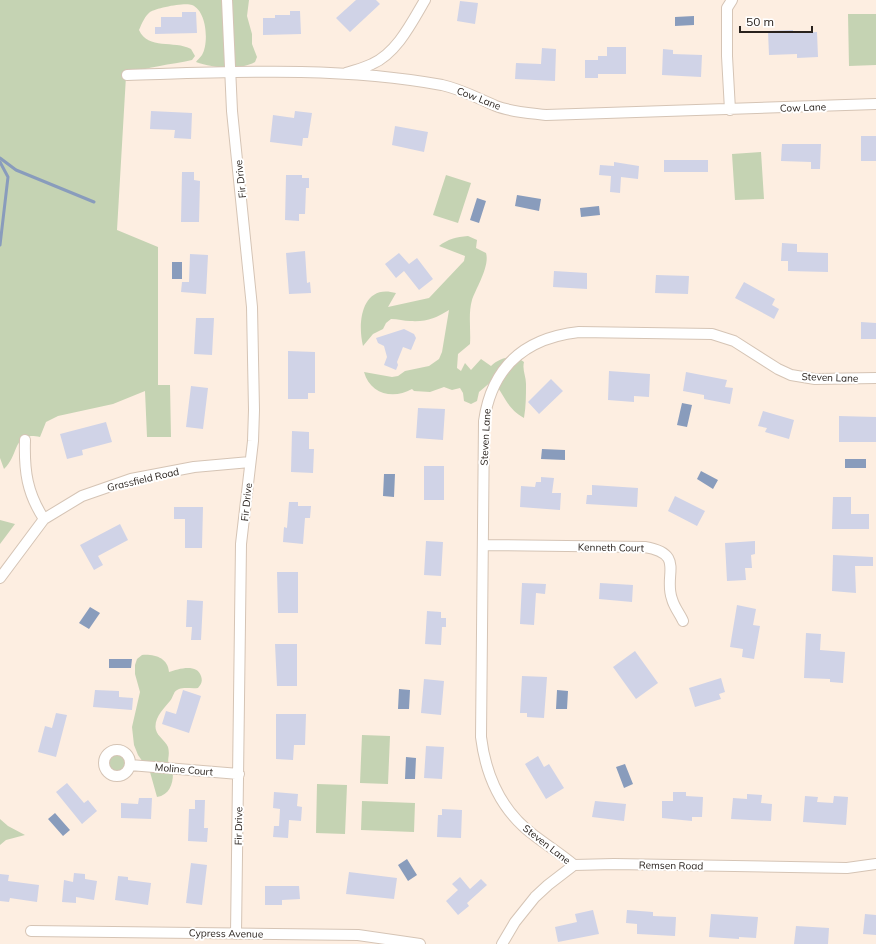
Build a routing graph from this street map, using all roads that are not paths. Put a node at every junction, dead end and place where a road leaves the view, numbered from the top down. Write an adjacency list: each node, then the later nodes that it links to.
1 (227, 0): 4 (street)
2 (425, 0): 5 (street)
3 (732, 0): 8 (street)
4 (229, 72): 5 (street, Cow Lane); 6 (street, Cow Lane); 11 (street, Fir Drive)
5 (342, 74): 8 (street, Cow Lane)
6 (127, 75)
7 (876, 104): 8 (street, Cow Lane)
8 (730, 110)
9 (876, 378): 13 (street, Steven Lane)
10 (25, 440): 12 (street)
11 (250, 462): 12 (street, Grassfield Road); 17 (street, Fir Drive)
12 (44, 519): 14 (street, Grassfield Road)
13 (483, 545): 15 (street, Kenneth Court); 19 (street, Steven Lane)
14 (0, 578)
15 (683, 621)
16 (130, 765): 17 (street, Moline Court)
17 (239, 774): 21 (street, Fir Drive)
18 (876, 864): 19 (street, Remsen Road)
19 (574, 865): 23 (street)
20 (31, 930): 21 (street, Cypress Avenue)
21 (236, 934): 22 (street, Cypress Avenue)
22 (420, 944)
23 (502, 944)

